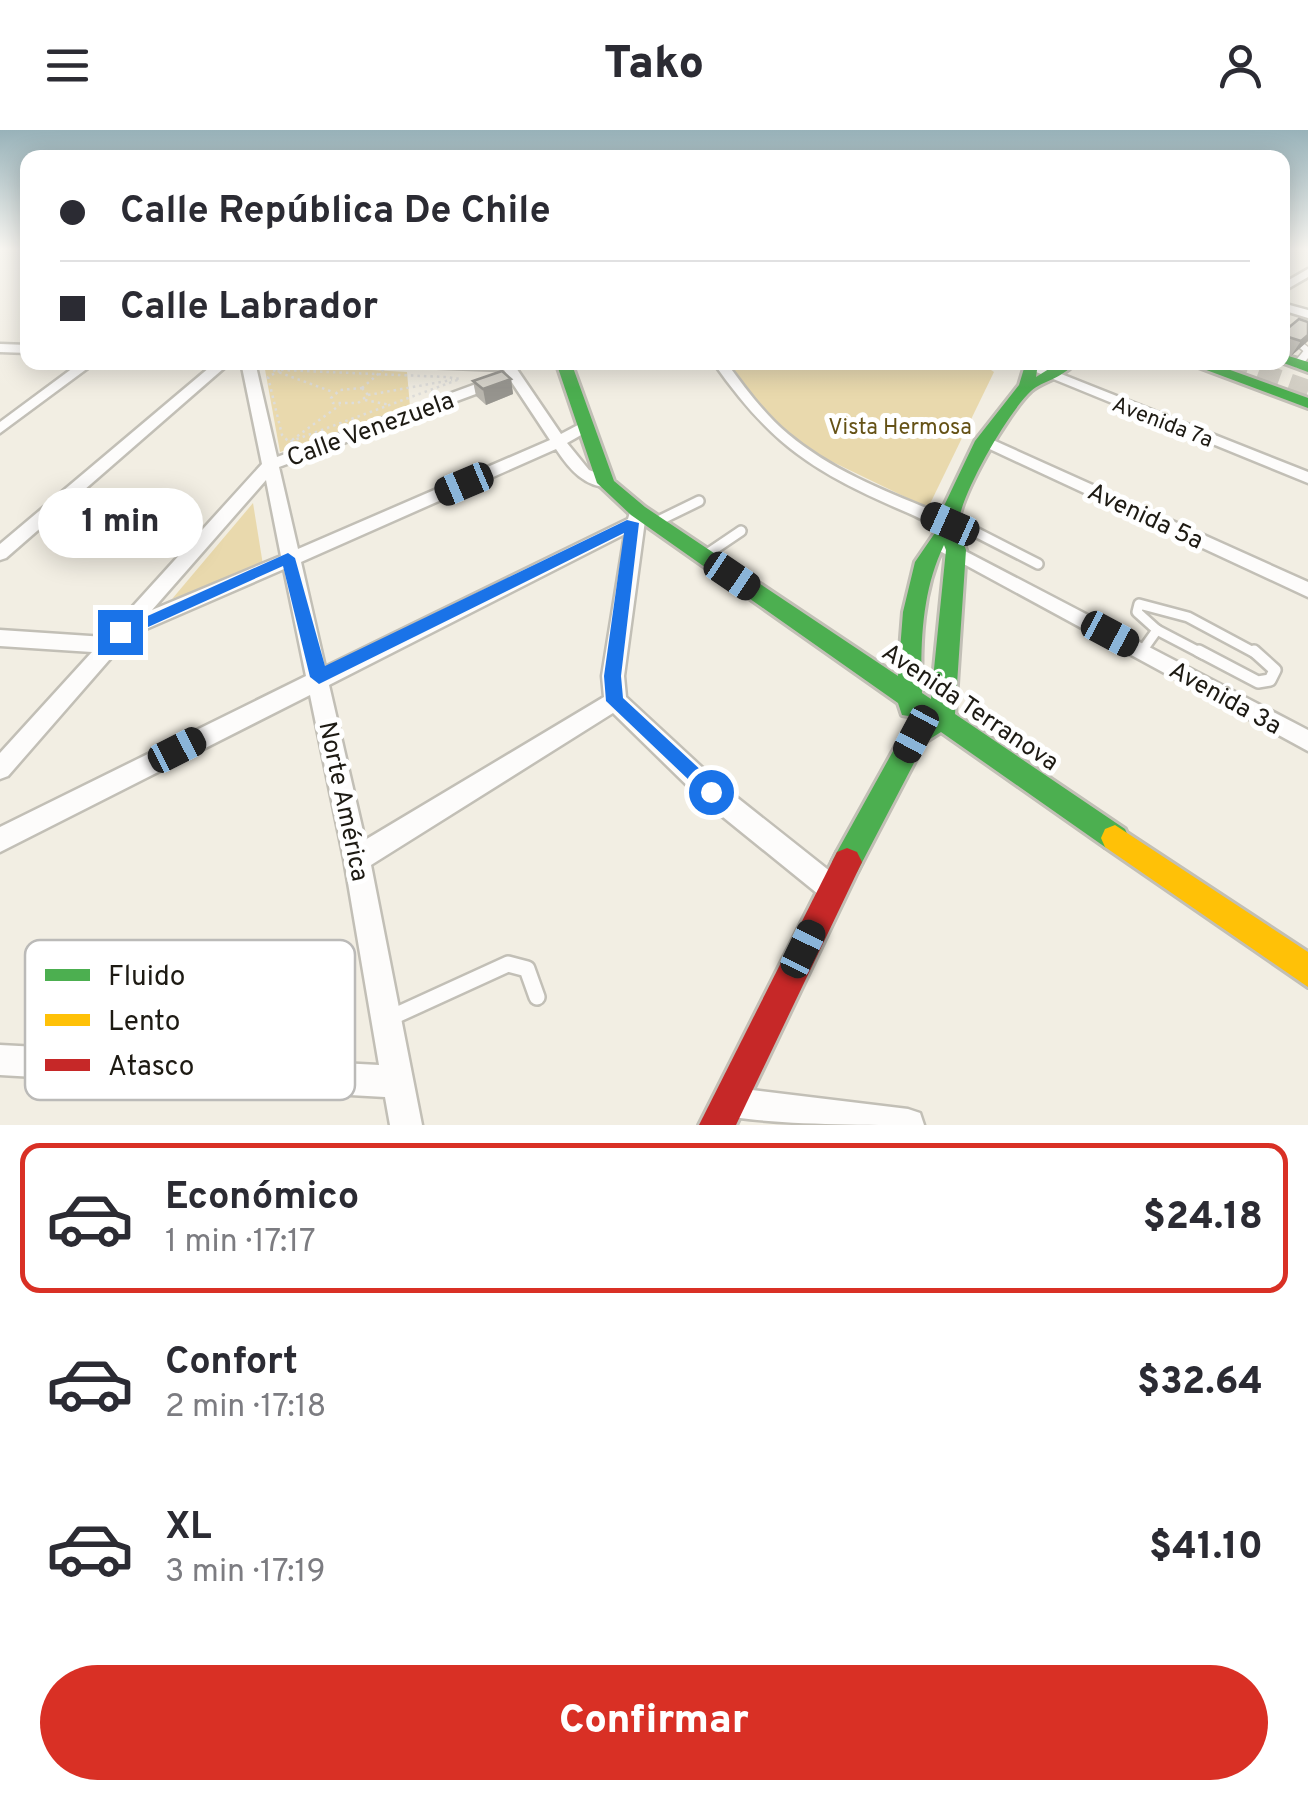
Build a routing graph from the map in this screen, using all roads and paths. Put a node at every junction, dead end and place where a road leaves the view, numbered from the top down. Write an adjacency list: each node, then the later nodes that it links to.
1 (79, 370): 21 (street)
2 (216, 370): 32 (street)
3 (257, 370): 25 (street, Norte América)
4 (273, 370): 12 (path)
5 (383, 370): 13 (path)
6 (504, 370): 25 (street, Calle Venezuela)
7 (510, 370): 22 (street)
8 (566, 370): 20 (street)
9 (725, 370): 31 (street, Avenida 3a)
10 (1039, 370): 23 (street); 26 (street, Avenida 7a)
11 (1213, 370): 18 (street)
12 (276, 371): 13 (path); 16 (path); 24 (path)
13 (378, 374): 14 (path); 15 (path)
14 (460, 379): 17 (path); 24 (path)
15 (362, 388): 16 (path); 17 (path)
16 (335, 393): 19 (path)
17 (368, 394): 19 (path)
18 (1308, 403)
19 (340, 405): 24 (path)
20 (583, 428): 22 (street); 27 (street)
21 (0, 429)
22 (557, 441): 27 (street); 34 (street)
23 (984, 441): 31 (street); 36 (street, Avenida 5a)
24 (290, 442): 25 (path)
25 (269, 461): 34 (street, Norte América); 39 (street, Calle Venezuela)
26 (1308, 478)
27 (606, 483): 29 (street, Avenida Terranova)
28 (699, 501): 29 (lane)
29 (642, 519): 33 (street, Avenida Terranova); 41 (street); 43 (street)
30 (741, 531): 33 (lane)
31 (947, 533): 35 (lane); 40 (street, Avenida 3a); 42 (street); 44 (street)
32 (0, 554)
33 (703, 556): 42 (street, Avenida Terranova)
34 (288, 558): 39 (street); 41 (street, Norte América)
35 (1038, 564)
36 (1308, 590)
37 (1157, 630): 37 (lane); 40 (lane)
38 (0, 638): 39 (street)
39 (115, 639): 47 (street, Calle Venezuela)
40 (1142, 651): 46 (street, Avenida 3a)
41 (319, 677): 48 (street); 49 (street, Norte América)
42 (909, 698): 44 (street, Avenida Terranova); 45 (street)
43 (615, 701): 49 (street); 50 (street)
44 (942, 719): 45 (street); 51 (street, Avenida Terranova)
45 (916, 734): 50 (street)
46 (1308, 742)
47 (0, 769)
48 (0, 840)
49 (358, 859): 53 (street, Norte América)
50 (832, 888): 58 (street)
51 (1308, 971)
52 (537, 996): 53 (lane)
53 (386, 1019): 57 (street, Norte América)
54 (0, 1060): 55 (street)
55 (25, 1061)
56 (355, 1080): 57 (street)
57 (398, 1082): 59 (street, Norte América)
58 (723, 1114): 60 (street)
59 (406, 1125)
60 (908, 1125)

